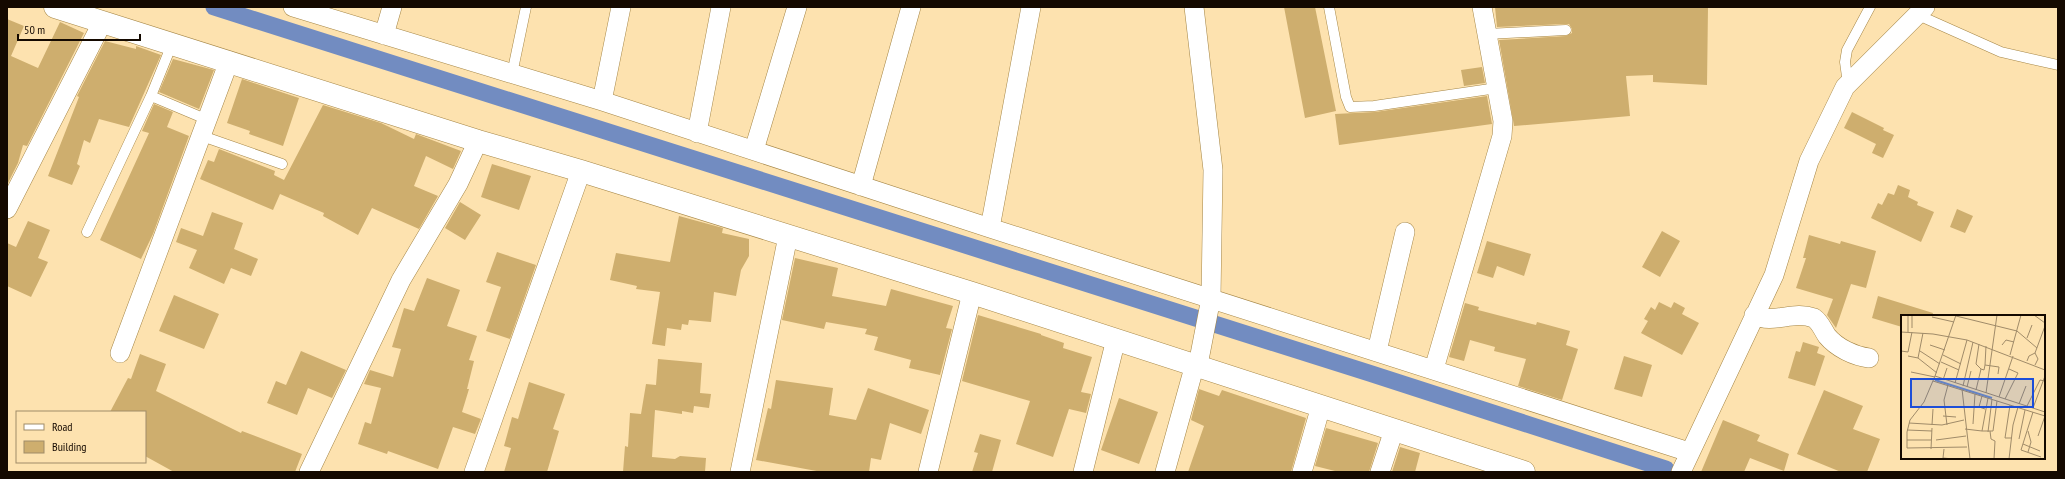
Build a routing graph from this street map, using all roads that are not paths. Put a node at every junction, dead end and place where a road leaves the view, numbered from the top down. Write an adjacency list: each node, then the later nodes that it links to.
1 (55, 7): 15 (street)
2 (294, 7): 18 (street)
3 (392, 7): 18 (street)
4 (526, 7): 22 (lane)
5 (621, 7): 26 (street)
6 (721, 7): 28 (street)
7 (797, 7): 30 (street)
8 (911, 7): 33 (street)
9 (1031, 7): 35 (street)
10 (1194, 7): 40 (street)
11 (1330, 7): 24 (lane)
12 (1482, 7): 17 (street)
13 (1870, 7): 23 (lane)
14 (1922, 11): 21 (lane); 23 (street)
15 (102, 23): 19 (street); 34 (street)
16 (1566, 30): 17 (lane)
17 (1487, 34): 24 (street)
18 (384, 35): 22 (street)
19 (172, 44): 20 (street); 25 (lane)
20 (229, 61): 27 (street); 29 (street)
21 (2058, 65)
22 (512, 74): 26 (street)
23 (1848, 84): 41 (street)
24 (1497, 88): 47 (street)
25 (151, 96): 27 (lane); 36 (lane)
26 (602, 101): 28 (street)
27 (205, 128): 31 (lane); 44 (street)
28 (697, 132): 30 (street)
29 (478, 141): 32 (street); 52 (street)
30 (754, 150): 33 (street)
31 (282, 164)
32 (580, 171): 38 (street); 53 (street)
33 (861, 186): 35 (street)
34 (7, 209)
35 (990, 228): 40 (street)
36 (87, 232)
37 (1405, 232): 43 (street)
38 (788, 236): 39 (street); 54 (street)
39 (972, 293): 42 (street); 55 (street)
40 (1211, 298): 43 (street); 46 (street)
41 (1754, 315): 45 (street); 50 (street)
42 (1116, 339): 46 (street); 56 (street)
43 (1377, 351): 47 (street)
44 (120, 353)
45 (1869, 358)
46 (1197, 365): 48 (street); 57 (street)
47 (1434, 369): 50 (street)
48 (1321, 406): 49 (street); 58 (street)
49 (1394, 430): 51 (street); 59 (street)
50 (1689, 452): 60 (street)
51 (1520, 471)
52 (309, 472)
53 (474, 472)
54 (740, 472)
55 (928, 472)
56 (1084, 472)
57 (1165, 472)
58 (1302, 472)
59 (1380, 472)
60 (1681, 472)

